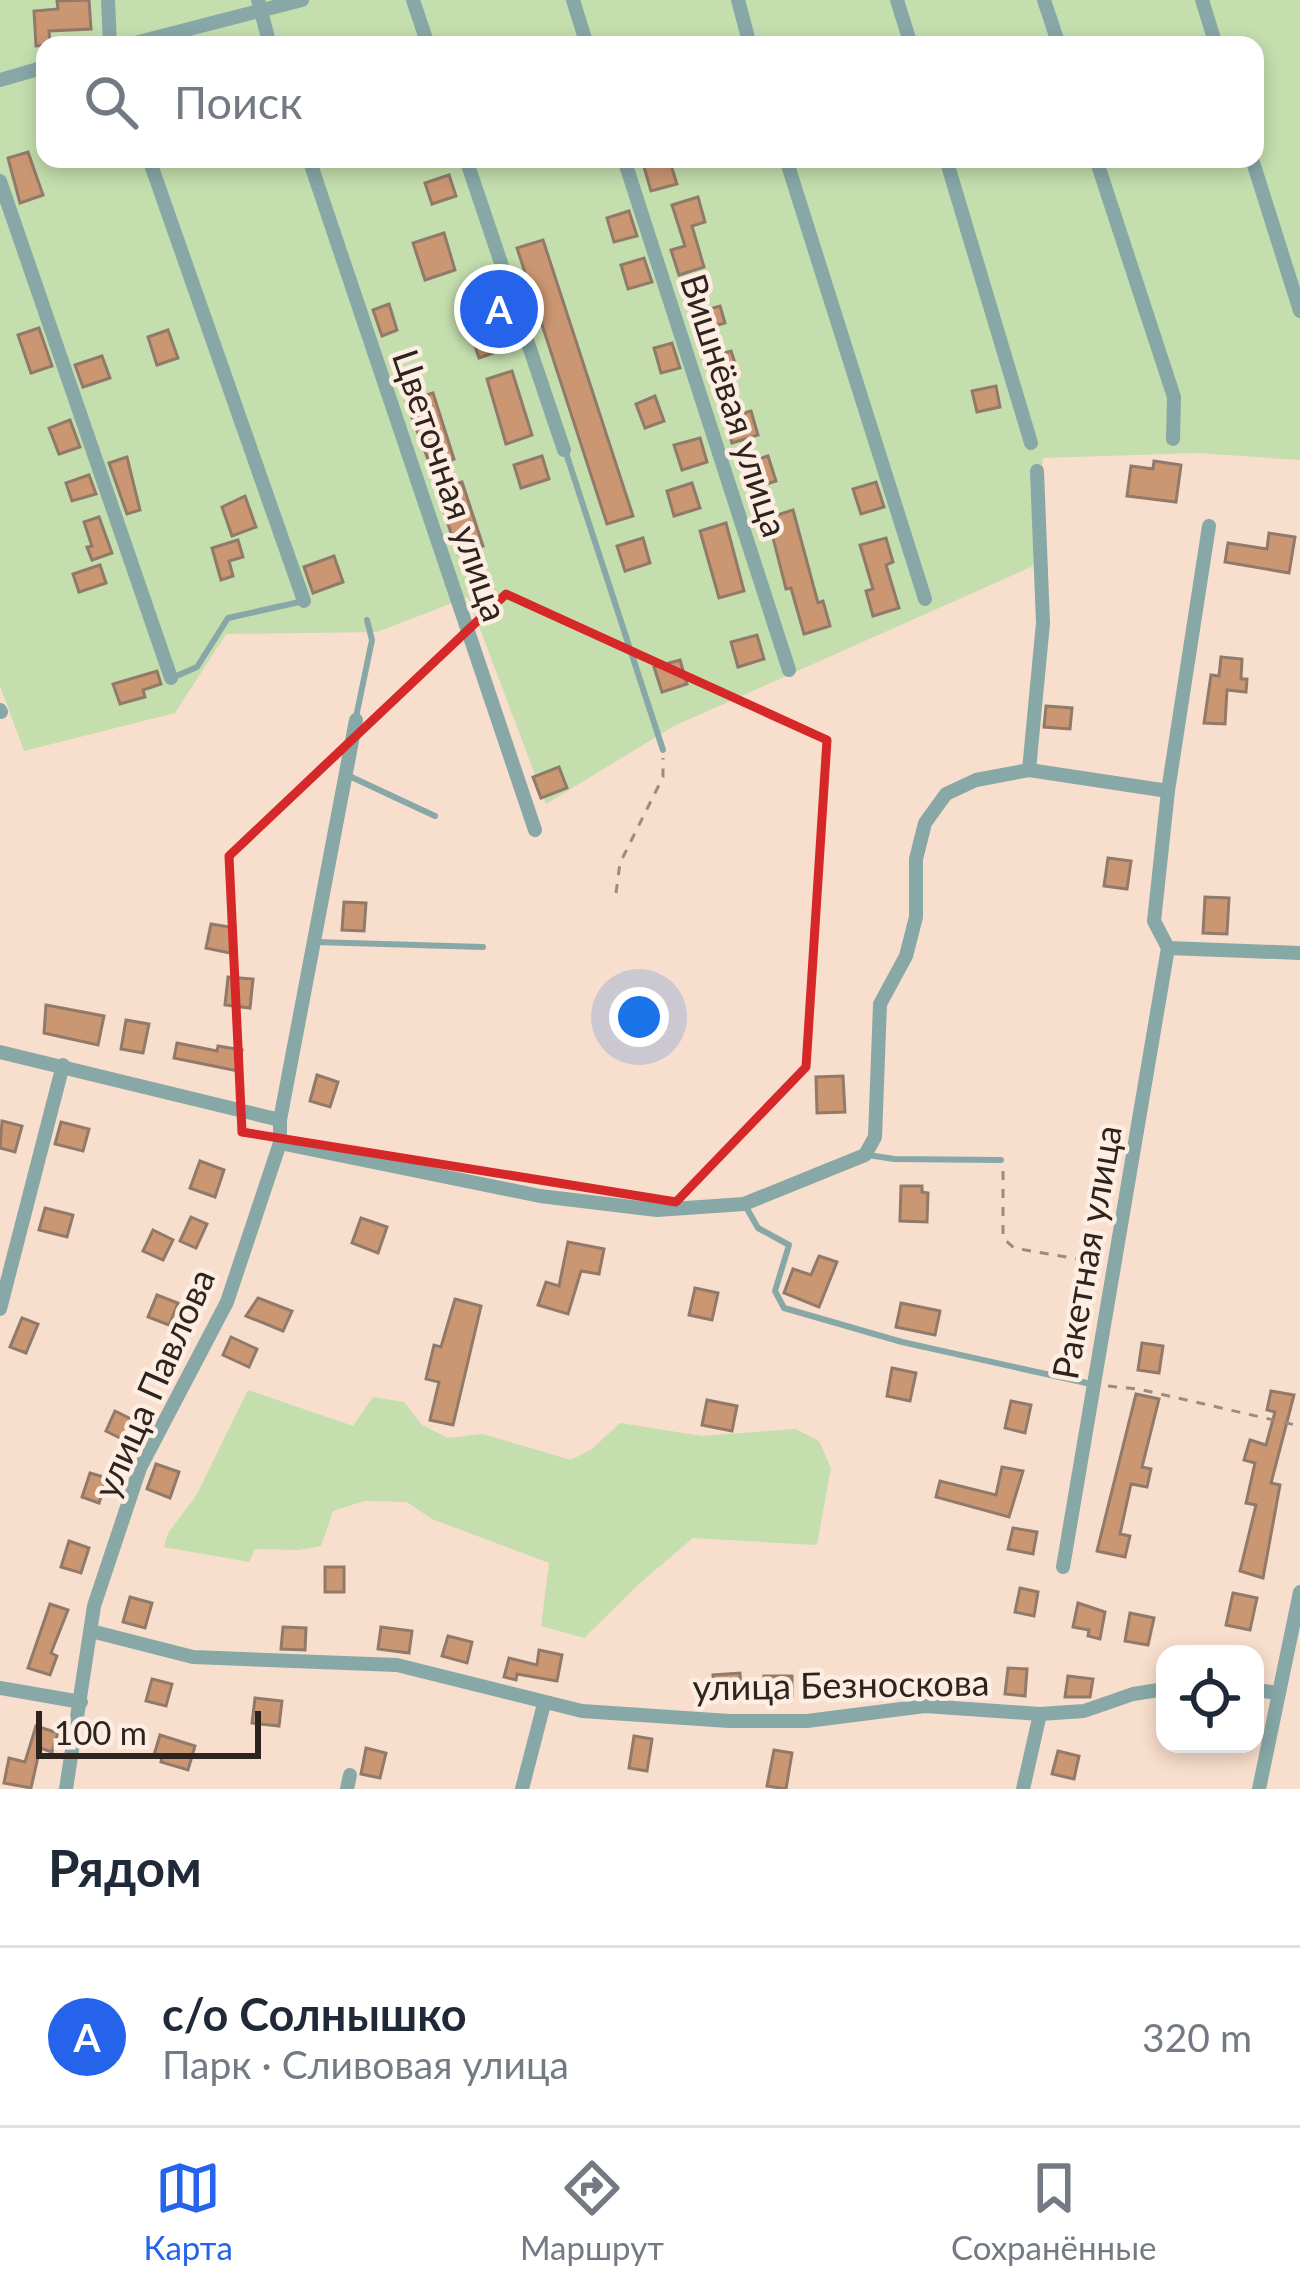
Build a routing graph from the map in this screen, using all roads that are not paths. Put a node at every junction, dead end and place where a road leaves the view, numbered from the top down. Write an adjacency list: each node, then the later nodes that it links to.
1 (108, 0): 10 (street)
2 (302, 0): 9 (street)
3 (412, 0): 13 (street)
4 (573, 0): 14 (street)
5 (738, 0): 15 (street)
6 (897, 0): 16 (street)
7 (1044, 0): 17 (street)
8 (1202, 0): 18 (street)
9 (258, 5): 11 (street); 12 (street)
10 (110, 36)
11 (156, 36)
12 (267, 36)
13 (425, 36)
14 (584, 36)
15 (748, 36)
16 (908, 36)
17 (1056, 36)
18 (1213, 36)
19 (36, 70): 20 (street)
20 (0, 80)
21 (151, 168): 37 (street)
22 (312, 168): 47 (street, Цветочная улица)
23 (469, 168): 33 (street)
24 (627, 168): 39 (street, Вишнёвая улица)
25 (789, 168): 36 (street)
26 (949, 168): 32 (street)
27 (1099, 168): 31 (street)
28 (1255, 168): 30 (street)
29 (0, 181): 40 (street)
30 (1300, 311)
31 (1173, 440)
32 (1031, 443)
33 (565, 450): 42 (lane)
34 (1036, 471): 43 (street)
35 (1209, 526): 45 (street, Ракетная улица)
36 (925, 599)
37 (304, 601): 40 (lane)
38 (367, 620): 41 (lane)
39 (789, 670)
40 (171, 678)
41 (356, 720): 44 (street, улица Павлова)
42 (663, 750)
43 (1029, 770): 45 (street); 56 (street)
44 (344, 773): 46 (lane); 48 (street, улица Павлова)
45 (1168, 791): 50 (street, Ракетная улица)
46 (435, 815)
47 (536, 830)
48 (313, 942): 49 (lane); 54 (street, улица Павлова)
49 (483, 947)
50 (1168, 948): 51 (street); 60 (street, Ракетная улица)
51 (1300, 953)
52 (0, 1052): 53 (street)
53 (63, 1065): 54 (street); 59 (street)
54 (280, 1120): 55 (street, улица Павлова)
55 (280, 1143): 58 (street); 63 (street, улица Павлова)
56 (865, 1155): 57 (lane); 58 (street)
57 (1001, 1160)
58 (744, 1204): 60 (lane)
59 (0, 1309)
60 (1094, 1384): 61 (street, Ракетная улица)
61 (1064, 1567)
62 (1300, 1592): 67 (street)
63 (92, 1631): 68 (street, улица Павлова); 69 (street, улица Безноскова)
64 (0, 1688): 68 (street)
65 (1156, 1690): 70 (street, улица Безноскова)
66 (1264, 1691): 67 (street)
67 (1279, 1693): 74 (street)
68 (80, 1702): 71 (street, улица Павлова)
69 (544, 1704): 70 (street, улица Безноскова); 72 (street)
70 (1040, 1714): 73 (street)
71 (66, 1789)
72 (522, 1789)
73 (1023, 1789)
74 (1259, 1789)

